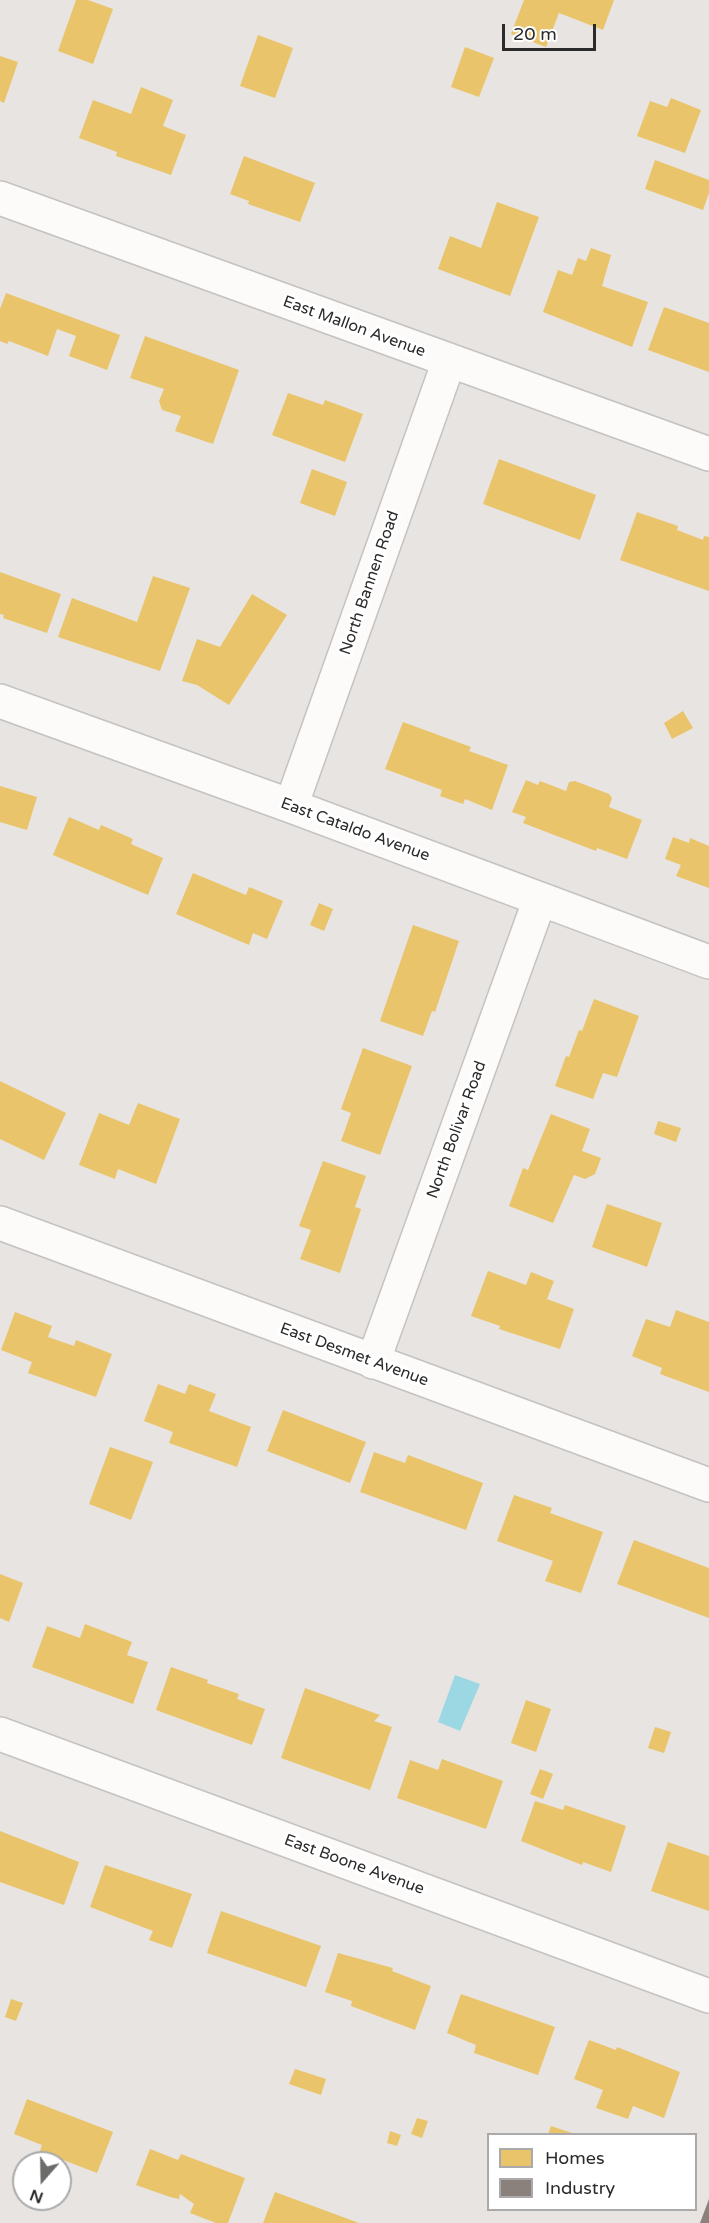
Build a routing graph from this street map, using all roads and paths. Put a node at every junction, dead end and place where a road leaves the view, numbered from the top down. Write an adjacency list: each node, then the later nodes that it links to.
1 (0, 198): 2 (street, East Mallon Avenue)
2 (448, 361): 3 (street, East Mallon Avenue); 5 (street, North Bannen Road)
3 (709, 454)
4 (0, 701): 5 (street, East Cataldo Avenue)
5 (291, 806): 6 (street, East Cataldo Avenue)
6 (540, 899): 7 (street, East Cataldo Avenue); 9 (street, North Bolivar Road)
7 (709, 962)
8 (0, 1223): 9 (street, East Desmet Avenue)
9 (373, 1362): 10 (street, East Desmet Avenue)
10 (709, 1485)
11 (0, 1734): 12 (street, East Boone Avenue)
12 (709, 1996)

